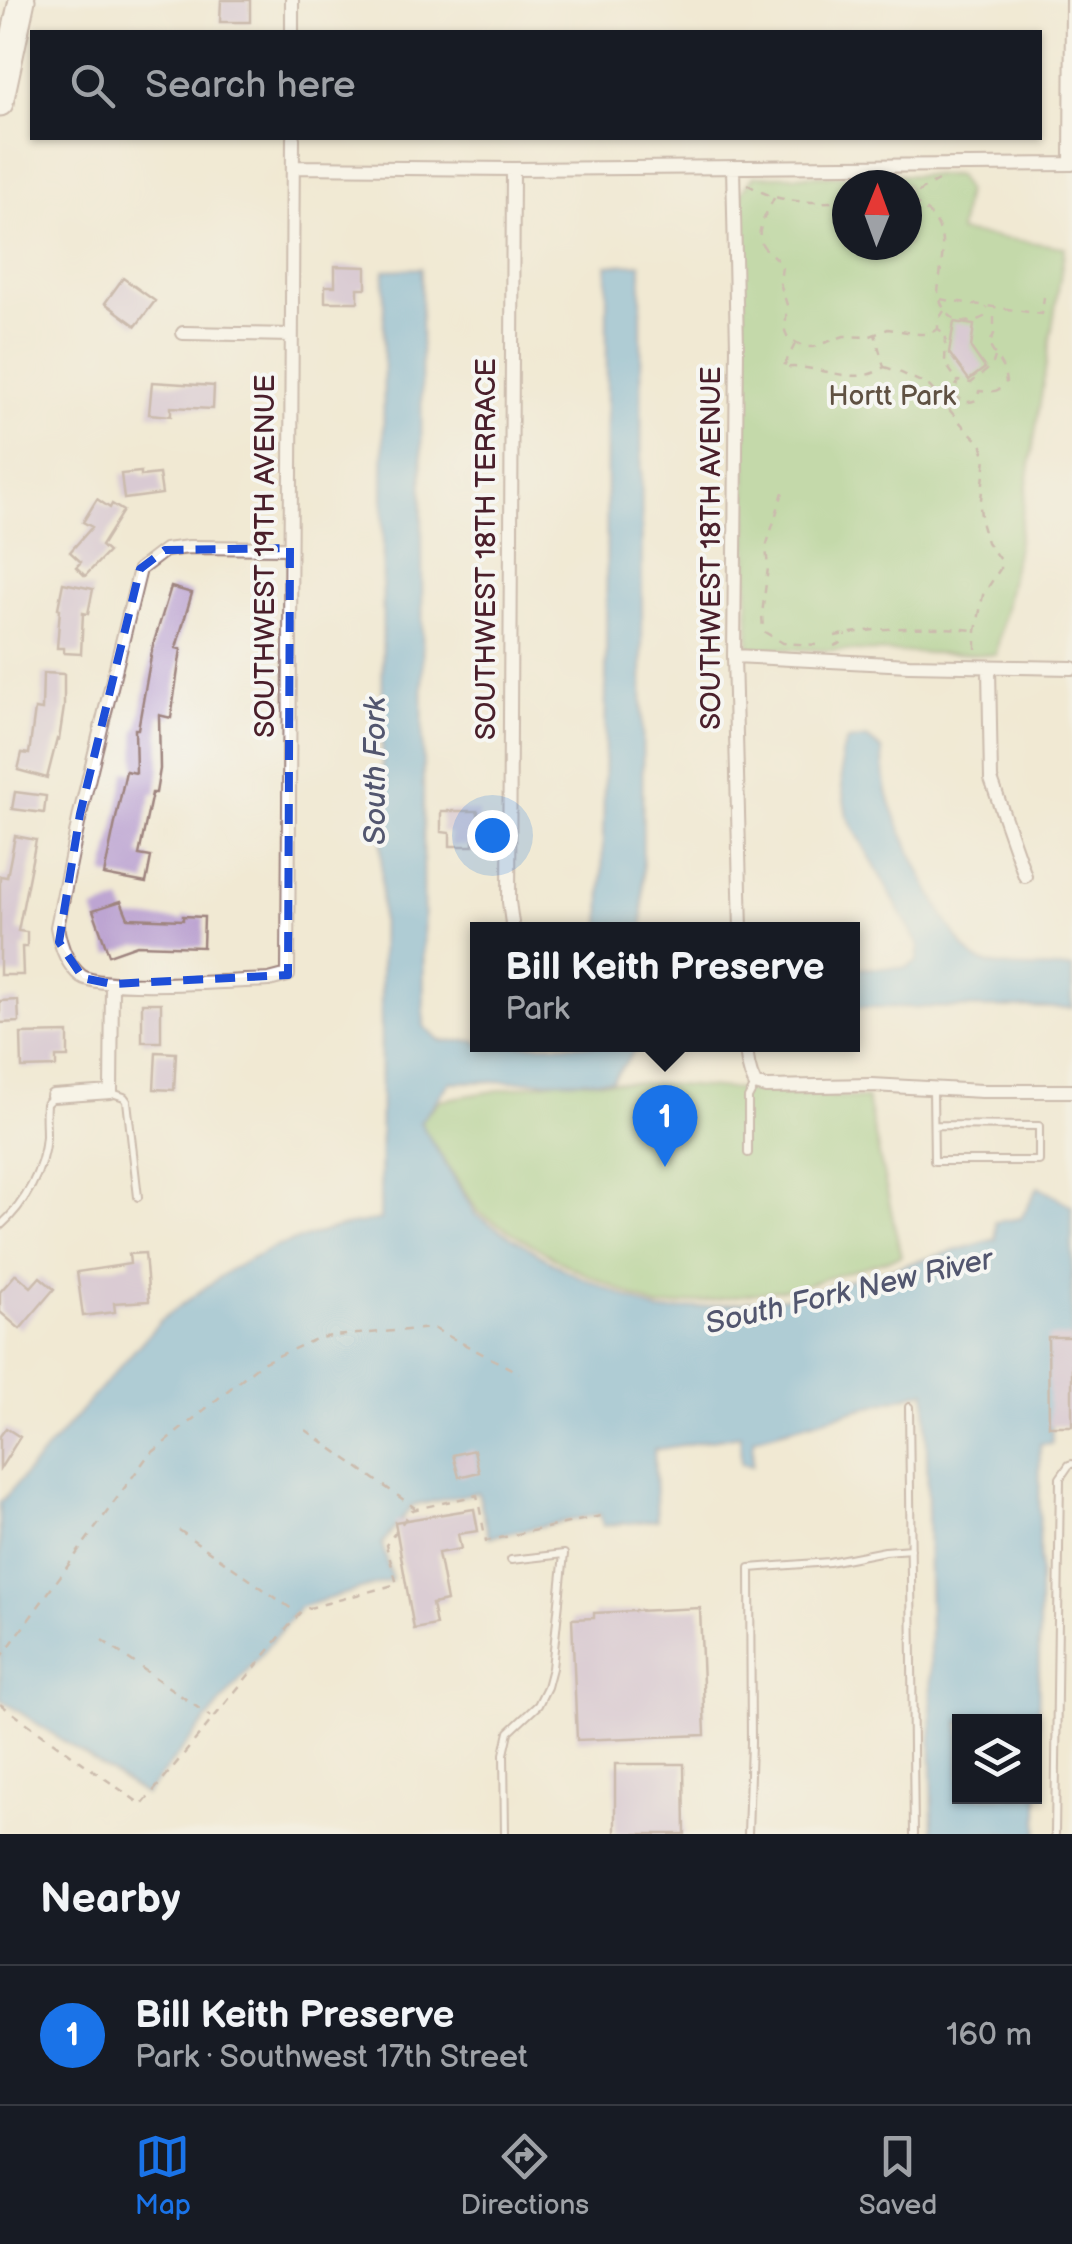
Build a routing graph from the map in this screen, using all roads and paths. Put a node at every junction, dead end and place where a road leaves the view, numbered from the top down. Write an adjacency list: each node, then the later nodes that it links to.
1 (22, 0): 5 (highway)
2 (292, 0): 4 (street)
3 (1072, 0): 7 (street)
4 (292, 30)
5 (0, 103)
6 (293, 140): 8 (street, SOUTHWEST 19TH AVENUE)
7 (1072, 164): 9 (street)
8 (293, 167): 10 (street); 27 (street, SOUTHWEST 19TH AVENUE)
9 (732, 167): 10 (street); 39 (street, SOUTHWEST 18TH AVENUE)
10 (513, 169): 44 (street, SOUTHWEST 18TH TERRACE)
11 (943, 180): 13 (path)
12 (744, 182): 14 (path)
13 (922, 191)
14 (774, 198): 15 (path); 28 (path)
15 (832, 202)
16 (922, 209): 18 (path)
17 (1044, 297): 20 (path)
18 (939, 299): 19 (path); 21 (path)
19 (987, 306): 20 (path); 22 (path)
20 (1001, 308): 23 (path)
21 (944, 311): 22 (path); 24 (path)
22 (984, 317): 23 (path)
23 (994, 317): 29 (path)
24 (938, 330): 26 (path); 31 (path)
25 (183, 333): 27 (street)
26 (875, 334): 28 (path); 30 (path)
27 (291, 335): 33 (street, SOUTHWEST 19TH AVENUE)
28 (796, 343): 30 (path)
29 (995, 357): 31 (path); 31 (path)
30 (884, 367): 34 (path)
31 (958, 382)
32 (783, 492): 37 (path)
33 (290, 548): 46 (street, SOUTHWEST 19TH AVENUE); 46 (street)
34 (976, 630): 35 (path); 40 (path)
35 (846, 634): 36 (path); 38 (path)
36 (835, 636)
37 (821, 646)
38 (828, 646)
39 (734, 656): 41 (street); 45 (street, SOUTHWEST 18TH AVENUE)
40 (976, 658)
41 (989, 668): 42 (street); 43 (street)
42 (1072, 668)
43 (1024, 876)
44 (512, 922)
45 (742, 922)
46 (112, 984): 51 (street)
47 (747, 1052): 48 (street)
48 (756, 1084): 49 (street); 54 (lane)
49 (934, 1088): 50 (street); 53 (lane)
50 (1072, 1091)
51 (111, 1092): 52 (street); 55 (lane)
52 (53, 1096): 56 (lane)
53 (934, 1125): 53 (lane)
54 (748, 1153)
55 (138, 1197)
56 (0, 1226)
57 (519, 1373): 68 (path)
58 (909, 1407): 64 (lane)
59 (306, 1430): 61 (path)
60 (1072, 1464): 74 (lane)
61 (416, 1509): 62 (path); 66 (path)
62 (604, 1515)
63 (179, 1530): 66 (path)
64 (911, 1549): 72 (lane); 73 (lane)
65 (511, 1560): 71 (lane)
66 (299, 1614): 70 (path)
67 (102, 1640): 70 (path)
68 (0, 1659)
69 (0, 1704): 70 (path)
70 (212, 1718)
71 (506, 1834)
72 (748, 1834)
73 (914, 1834)
74 (1055, 1834)

